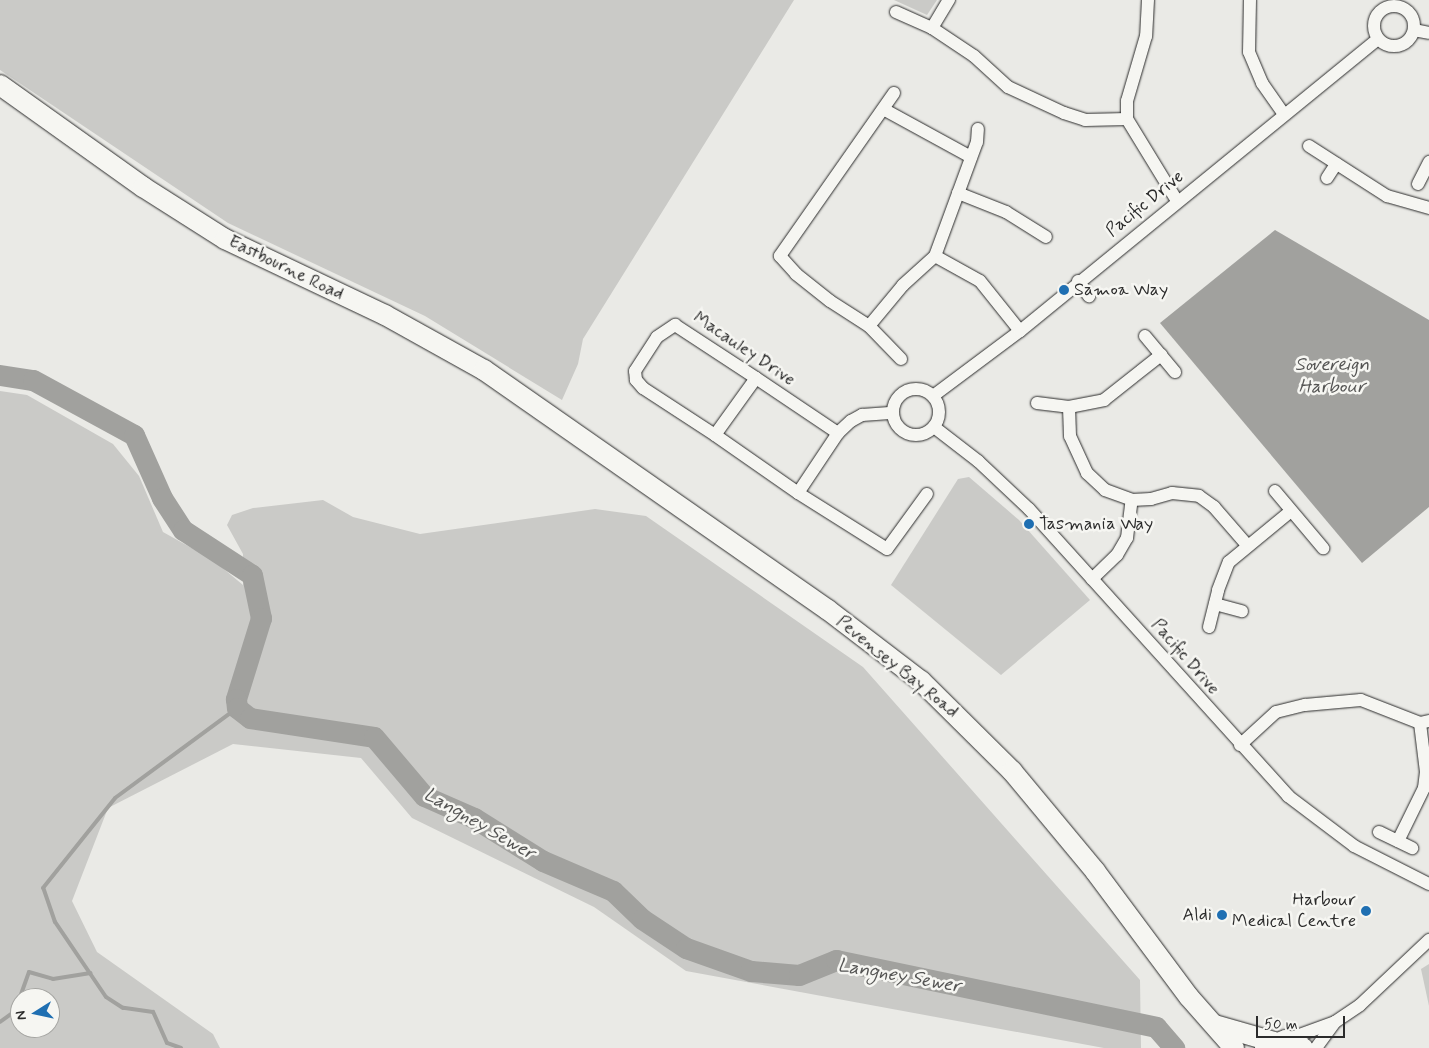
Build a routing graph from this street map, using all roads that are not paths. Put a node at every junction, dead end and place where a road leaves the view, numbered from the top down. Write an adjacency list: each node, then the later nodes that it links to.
1 (949, 0): 6 (street)
2 (1148, 0): 14 (street)
3 (1250, 0): 13 (street)
4 (1390, 3): 7 (street); 9 (street)
5 (896, 12): 6 (street)
6 (932, 28): 14 (street)
7 (1414, 30): 8 (street); 9 (street)
8 (1429, 33)
9 (1378, 39): 13 (street, Pacific Drive)
10 (0, 85): 43 (main road, Eastbourne Road)
11 (894, 93): 12 (street)
12 (885, 110): 17 (street); 29 (street)
13 (1284, 114): 23 (street, Pacific Drive)
14 (1127, 119): 23 (street)
15 (978, 129): 17 (street)
16 (1309, 146): 19 (street)
17 (971, 157): 22 (street)
18 (1429, 162): 21 (street)
19 (1336, 164): 20 (street); 24 (street)
20 (1327, 178)
21 (1418, 184)
22 (958, 192): 25 (street); 26 (street)
23 (1177, 201): 27 (street, Pacific Drive)
24 (1429, 208)
25 (1046, 237)
26 (935, 256): 29 (street); 30 (street)
27 (1078, 281): 28 (street); 30 (street, Pacific Drive)
28 (1089, 296)
29 (869, 326): 33 (street)
30 (1020, 331): 36 (street, Pacific Drive)
31 (1145, 336): 32 (street)
32 (1161, 355): 34 (street); 38 (street)
33 (901, 359)
34 (1175, 372)
35 (756, 378): 41 (street, Macauley Drive); 42 (street); 42 (street, Macauley Drive)
36 (933, 396): 39 (street); 40 (street)
37 (1037, 402): 38 (street)
38 (1069, 407): 47 (street)
39 (893, 413): 40 (street); 41 (street)
40 (934, 428): 51 (street, Pacific Drive)
41 (838, 433): 45 (street)
42 (715, 435): 45 (street)
43 (581, 436): 64 (main road, Pevensey Bay Road)
44 (1275, 491): 48 (street)
45 (798, 493): 46 (street)
46 (927, 494)
47 (1132, 500): 49 (street); 51 (street)
48 (1291, 510): 49 (street); 50 (street)
49 (1247, 546): 52 (street)
50 (1322, 548)
51 (1092, 579): 56 (street, Pacific Drive)
52 (1215, 604): 53 (street); 54 (street)
53 (1242, 611)
54 (1209, 627)
55 (1424, 722): 56 (street); 57 (street)
56 (1240, 745): 61 (street, Pacific Drive)
57 (1426, 790): 59 (street)
58 (1379, 832): 59 (street)
59 (1398, 841): 60 (street)
60 (1412, 848)
61 (1429, 884)
62 (1429, 940): 63 (street)
63 (1335, 1022): 65 (street); 67 (street)
64 (1216, 1025): 65 (main road, Pevensey Bay Road); 66 (main road, Pevensey Bay Road)
65 (1282, 1044)
66 (1234, 1048)
67 (1316, 1048)

